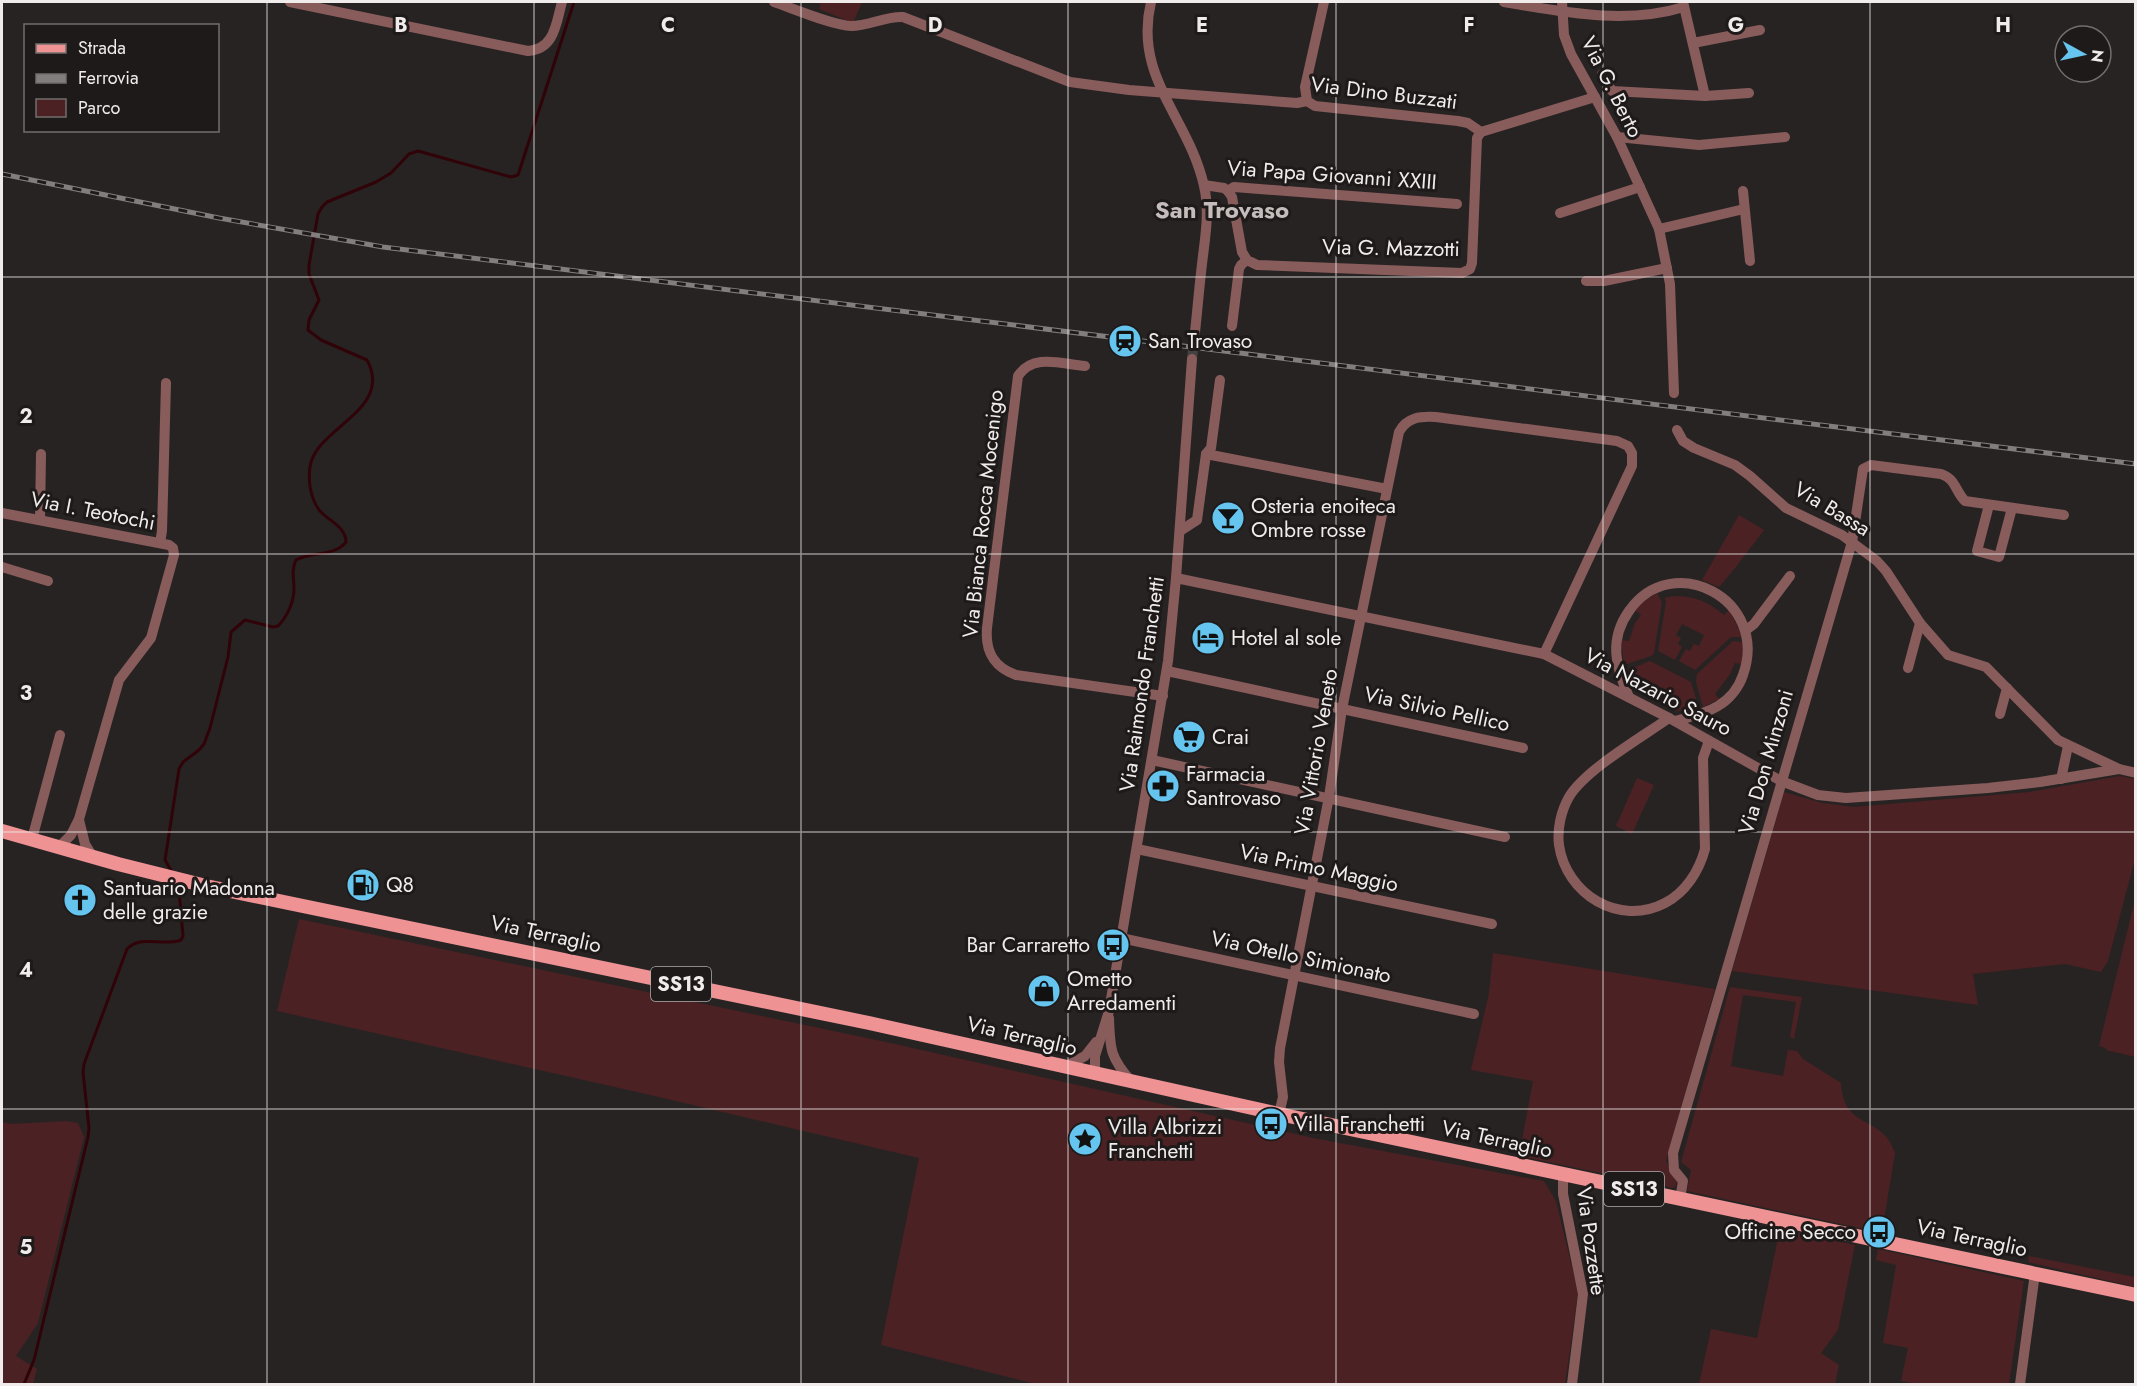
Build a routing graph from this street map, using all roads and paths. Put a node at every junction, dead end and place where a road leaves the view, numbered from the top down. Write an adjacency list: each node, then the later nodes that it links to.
1 (290, 2): 2 (street)
2 (562, 2)
3 (774, 2): 12 (street, Via Dino Buzzati)
4 (1151, 2): 12 (street)
5 (1324, 2): 16 (street)
6 (1504, 2): 8 (street)
7 (1684, 4): 8 (street); 10 (street)
8 (1562, 7): 15 (street, Via G. Berto)
9 (1760, 30): 10 (street)
10 (1693, 43): 14 (street)
11 (1602, 74): 14 (street)
12 (1161, 91): 16 (street, Via Dino Buzzati); 20 (street)
13 (1749, 93): 14 (street)
14 (1704, 96)
15 (1595, 97): 17 (street, Via Dino Buzzati); 18 (street, Via G. Berto)
16 (1306, 101): 17 (street, Via Dino Buzzati)
17 (1481, 132): 28 (street, Via G. Mazzotti)
18 (1617, 137): 19 (street); 21 (street, Via G. Berto)
19 (1785, 137)
20 (1204, 186): 22 (street, Via Papa Giovanni XXIII); 33 (street)
21 (1640, 187): 26 (street); 27 (street, Via G. Berto)
22 (1227, 191): 24 (street, Via Papa Giovanni XXIII); 28 (street)
23 (1743, 191): 25 (street)
24 (1457, 204)
25 (1744, 209): 27 (street); 29 (street)
26 (1560, 213)
27 (1659, 229): 30 (street, Via G. Berto)
28 (1247, 260): 32 (street)
29 (1750, 261)
30 (1667, 268): 31 (street); 38 (street, Via G. Berto)
31 (1586, 281)
32 (1232, 326)
33 (1194, 341)
34 (1192, 360): 48 (street, Via Raimondo Franchetti)
35 (1085, 366): 62 (street, Via Bianca Rocca Mocenigo)
36 (1220, 380): 41 (street)
37 (166, 383): 50 (street)
38 (1674, 393)
39 (1677, 430): 49 (street, Via Bassa)
40 (41, 454): 47 (street)
41 (1206, 454): 42 (street); 48 (street)
42 (1387, 489): 55 (street, Via Vittorio Veneto); 58 (street, Via Vittorio Veneto)
43 (1989, 505): 44 (street, Via Don Minzoni); 44 (street); 49 (street, Via Don Minzoni)
44 (2012, 508): 46 (street, Via Don Minzoni)
45 (2, 513): 47 (street, Via I. Teotochi)
46 (2064, 515)
47 (40, 520): 50 (street, Via I. Teotochi)
48 (1180, 531): 53 (street, Via Raimondo Franchetti)
49 (1852, 542): 56 (street, Via Bassa); 75 (street, Via Don Minzoni)
50 (160, 543): 77 (street, Via I. Teotochi)
51 (2, 567): 54 (street)
52 (1790, 576): 57 (street)
53 (1176, 578): 55 (street, Via Nazario Sauro); 60 (street, Via Raimondo Franchetti)
54 (48, 581)
55 (1362, 616): 58 (street, Via Nazario Sauro); 64 (street, Via Vittorio Veneto)
56 (1920, 623): 59 (street); 61 (street, Via Bassa)
57 (1746, 630): 63 (street); 66 (street)
58 (1544, 654): 63 (street, Via Nazario Sauro)
59 (1908, 668)
60 (1167, 671): 62 (street, Via Raimondo Franchetti); 64 (street, Via Silvio Pellico)
61 (2007, 688): 65 (street); 69 (street, Via Bassa)
62 (1163, 696): 71 (street, Via Raimondo Franchetti)
63 (1629, 697): 66 (street, Via Nazario Sauro)
64 (1342, 709): 70 (street, Via Silvio Pellico); 76 (street, Via Vittorio Veneto)
65 (2000, 714)
66 (1672, 719): 68 (street, Via Nazario Sauro); 68 (street)
67 (60, 735): 80 (street)
68 (1709, 741): 75 (street, Via Nazario Sauro)
69 (2068, 746): 72 (street, Via Bassa); 74 (street)
70 (1523, 748)
71 (1152, 760): 76 (street); 82 (street, Via Raimondo Franchetti)
72 (2119, 769): 73 (street, Via Bassa); 74 (street, Via Nazario Sauro)
73 (2136, 773)
74 (2061, 779): 75 (street, Via Nazario Sauro)
75 (1780, 781): 97 (street, Via Don Minzoni)
76 (1329, 797): 79 (street); 84 (street, Via Vittorio Veneto)
77 (79, 819): 81 (street, Via I. Teotochi); 83 (street)
78 (2, 831): 80 (main road, Via Terraglio / SS13)
79 (1505, 837)
80 (32, 840): 81 (main road, Via Terraglio / SS13)
81 (59, 847): 83 (main road, Via Terraglio / SS13)
82 (1137, 849): 84 (street, Via Primo Maggio); 86 (street, Via Raimondo Franchetti)
83 (93, 857): 92 (main road, Via Terraglio / SS13)
84 (1310, 885): 85 (street, Via Primo Maggio); 87 (street, Via Vittorio Veneto)
85 (1492, 924)
86 (1121, 939): 87 (street, Via Otello Simionato); 88 (street, Via Raimondo Franchetti)
87 (1293, 976): 89 (street, Via Otello Simionato); 95 (street, Via Vittorio Veneto)
88 (1109, 1011): 90 (street, Via Raimondo Franchetti); 91 (street, Via Raimondo Franchetti)
89 (1473, 1014)
90 (1100, 1037): 92 (street, Via Raimondo Franchetti); 93 (street, Via Raimondo Franchetti)
91 (1110, 1046): 93 (street, Via Raimondo Franchetti); 94 (street, Via Raimondo Franchetti)
92 (1064, 1067): 93 (main road, Via Terraglio / SS13)
93 (1095, 1074): 94 (main road, Via Terraglio / SS13)
94 (1132, 1082): 95 (main road, Via Terraglio / SS13)
95 (1279, 1114): 96 (main road, Via Terraglio / SS13)
96 (1563, 1174): 97 (main road, Via Terraglio / SS13); 100 (street, Via Pozzette)
97 (1680, 1199): 98 (main road, Via Terraglio / SS13)
98 (2035, 1273): 99 (main road, Via Terraglio / SS13); 101 (street, Via Terraglio)
99 (2136, 1295)
100 (1572, 1384)
101 (2020, 1384)

